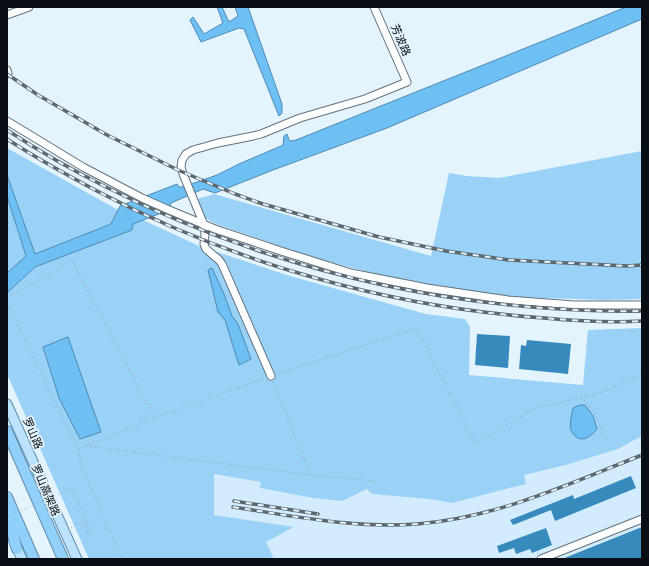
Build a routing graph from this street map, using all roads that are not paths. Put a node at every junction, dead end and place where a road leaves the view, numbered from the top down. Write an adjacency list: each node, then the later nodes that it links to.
1 (29, 7): 3 (street)
2 (374, 7): 7 (street, 芳波路)
3 (7, 15)
4 (7, 70): 5 (street)
5 (7, 74)
6 (7, 121): 7 (street)
7 (204, 225): 8 (street); 9 (street)
8 (642, 305)
9 (270, 376)
10 (7, 404): 20 (main road, 罗山路)
11 (7, 431): 19 (highway, 罗山高架路)
12 (7, 497): 18 (highway)
13 (7, 516): 16 (highway)
14 (642, 519): 21 (street)
15 (7, 528): 16 (main road)
16 (17, 549): 17 (main road)
17 (22, 559)
18 (34, 559)
19 (63, 559)
20 (77, 559)
21 (541, 559)

